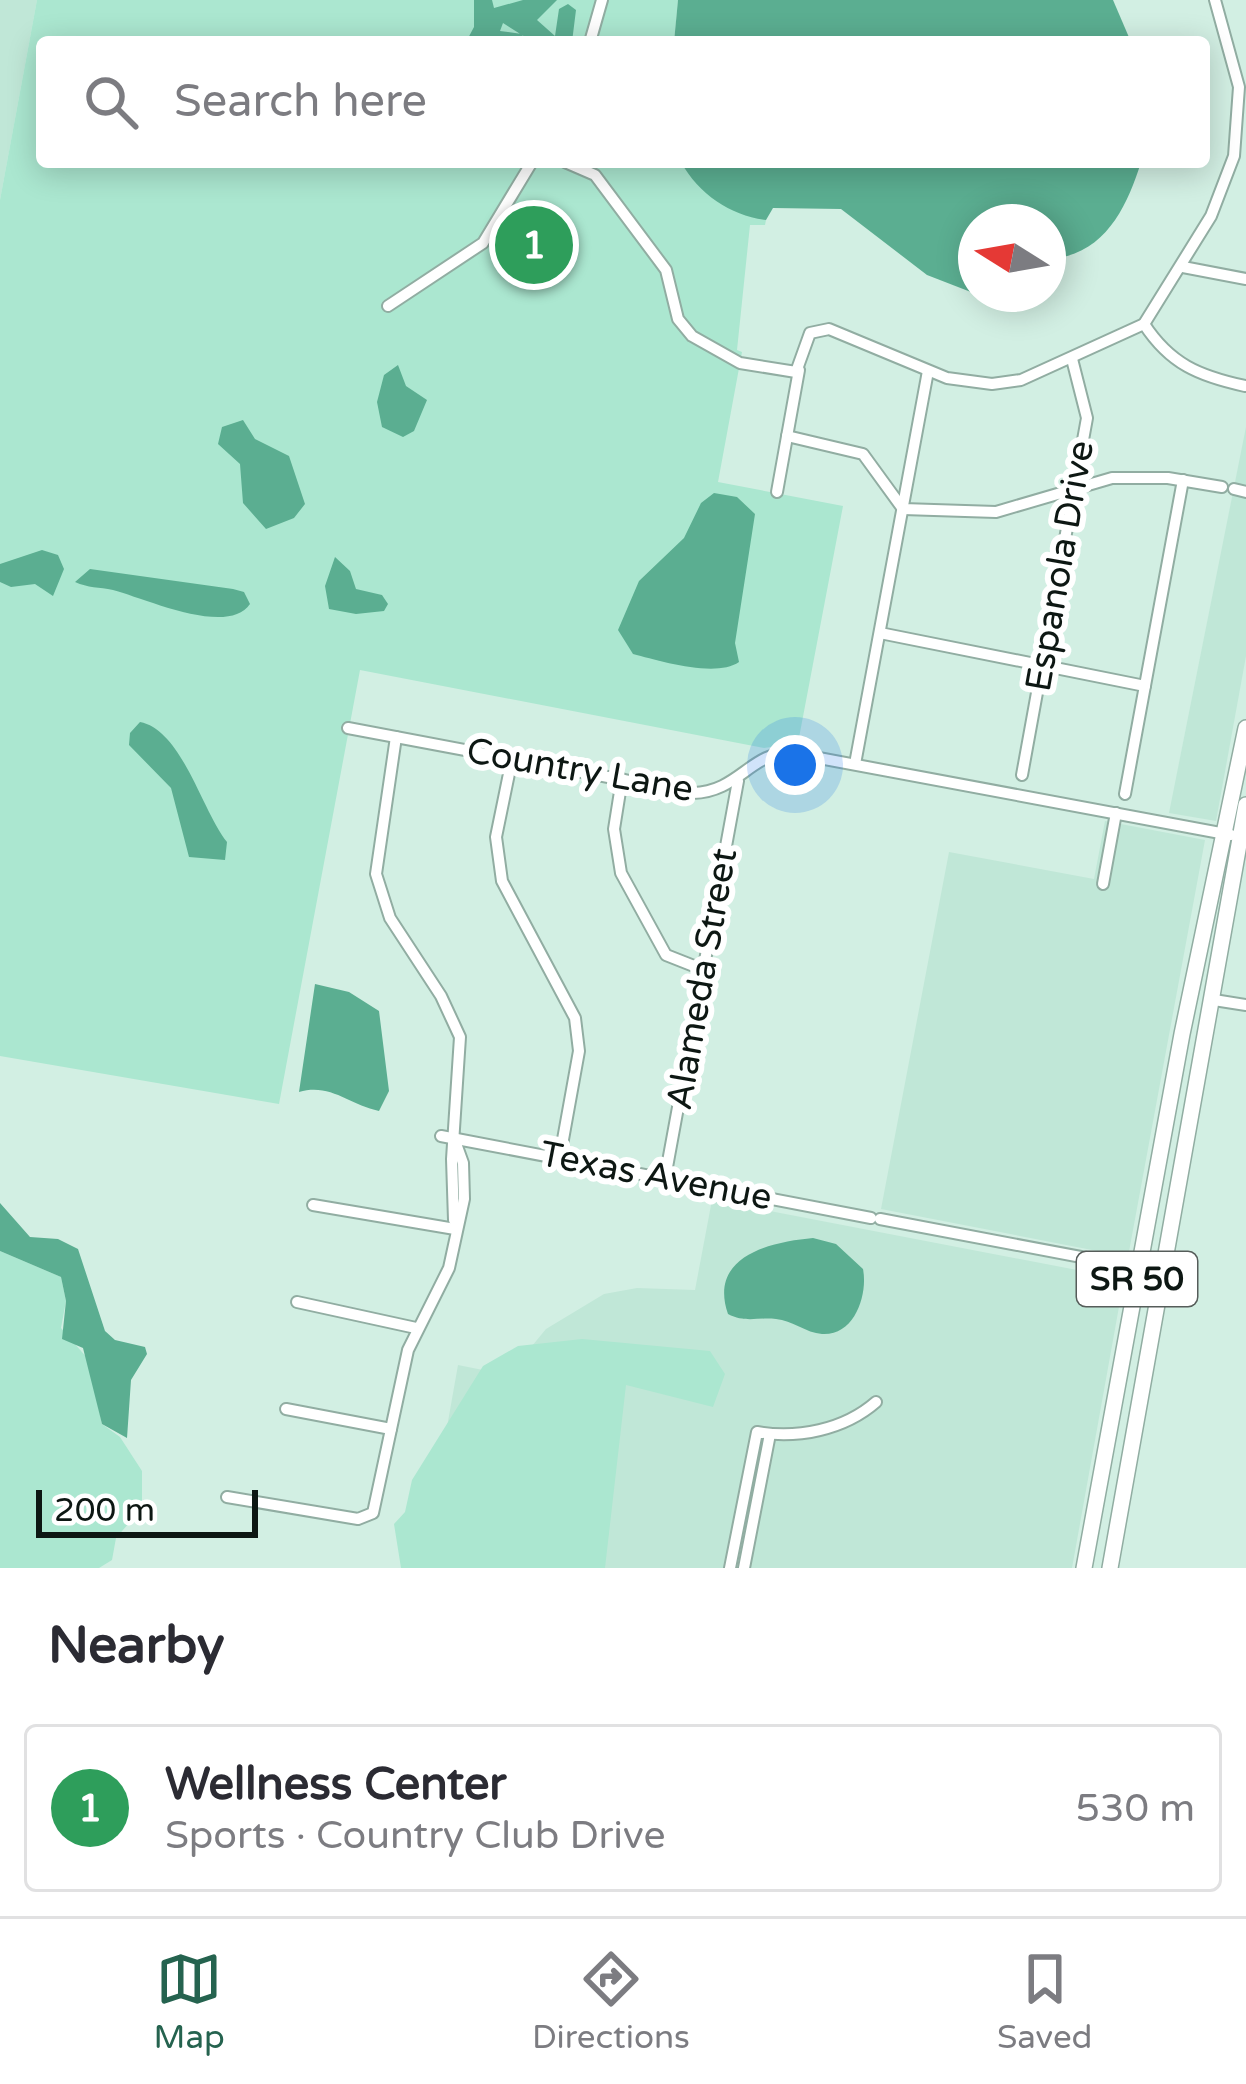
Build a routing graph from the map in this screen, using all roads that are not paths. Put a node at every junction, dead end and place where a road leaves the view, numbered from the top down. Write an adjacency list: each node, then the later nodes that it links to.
1 (602, 0): 3 (street)
2 (1215, 0): 6 (street)
3 (592, 36)
4 (528, 168): 8 (street)
5 (579, 168): 11 (street)
6 (1183, 267): 7 (street); 9 (street)
7 (1246, 278)
8 (388, 306)
9 (1144, 324): 10 (street); 13 (street)
10 (1072, 359): 12 (street); 16 (street, Espanola Drive)
11 (800, 367): 12 (street); 14 (street)
12 (928, 371): 19 (street)
13 (1245, 386)
14 (788, 436): 18 (street); 19 (street)
15 (1183, 480): 16 (street); 17 (street); 22 (street)
16 (1076, 486): 19 (street); 21 (street, Espanola Drive)
17 (1234, 489)
18 (777, 492)
19 (903, 508): 20 (street)
20 (880, 633): 21 (street); 27 (street)
21 (1043, 665): 22 (street); 28 (street, Espanola Drive)
22 (1145, 686): 31 (street)
23 (348, 728): 25 (street, Country Lane)
24 (1246, 728): 34 (highway, SR 50)
25 (396, 737): 26 (street, Country Lane); 41 (street)
26 (512, 759): 29 (street, Country Lane); 42 (street)
27 (855, 764): 30 (street, Country Lane); 33 (street, Country Lane)
28 (1022, 775)
29 (622, 779): 30 (street, Country Lane); 36 (street)
30 (738, 781): 36 (street, Alameda Street)
31 (1125, 794)
32 (1246, 806): 34 (highway, SR 50)
33 (1116, 813): 34 (street, Country Lane); 35 (street)
34 (1237, 836): 37 (highway, SR 50); 39 (highway, SR 50)
35 (1102, 884)
36 (704, 970): 43 (street, Alameda Street)
37 (1214, 1000): 38 (street); 40 (highway, SR 50)
38 (1246, 1005)
39 (1168, 1108): 40 (street); 46 (highway, SR 50)
40 (1194, 1113): 48 (highway, SR 50)
41 (448, 1137): 42 (street, Texas Avenue); 45 (street)
42 (560, 1156): 43 (street, Texas Avenue)
43 (665, 1178): 46 (street, Texas Avenue)
44 (313, 1205): 45 (street)
45 (455, 1229): 49 (street)
46 (1139, 1268): 48 (highway); 50 (highway, SR 50)
47 (297, 1302): 49 (street)
48 (1157, 1309): 51 (highway, SR 50)
49 (416, 1328): 54 (street)
50 (1121, 1368): 51 (street); 59 (highway, SR 50)
51 (1146, 1372): 60 (highway, SR 50)
52 (875, 1402): 55 (street)
53 (286, 1409): 54 (street)
54 (391, 1429): 56 (street)
55 (764, 1433): 57 (street); 58 (street)
56 (227, 1497)
57 (730, 1568)
58 (744, 1568)
59 (1084, 1568)
60 (1110, 1568)

